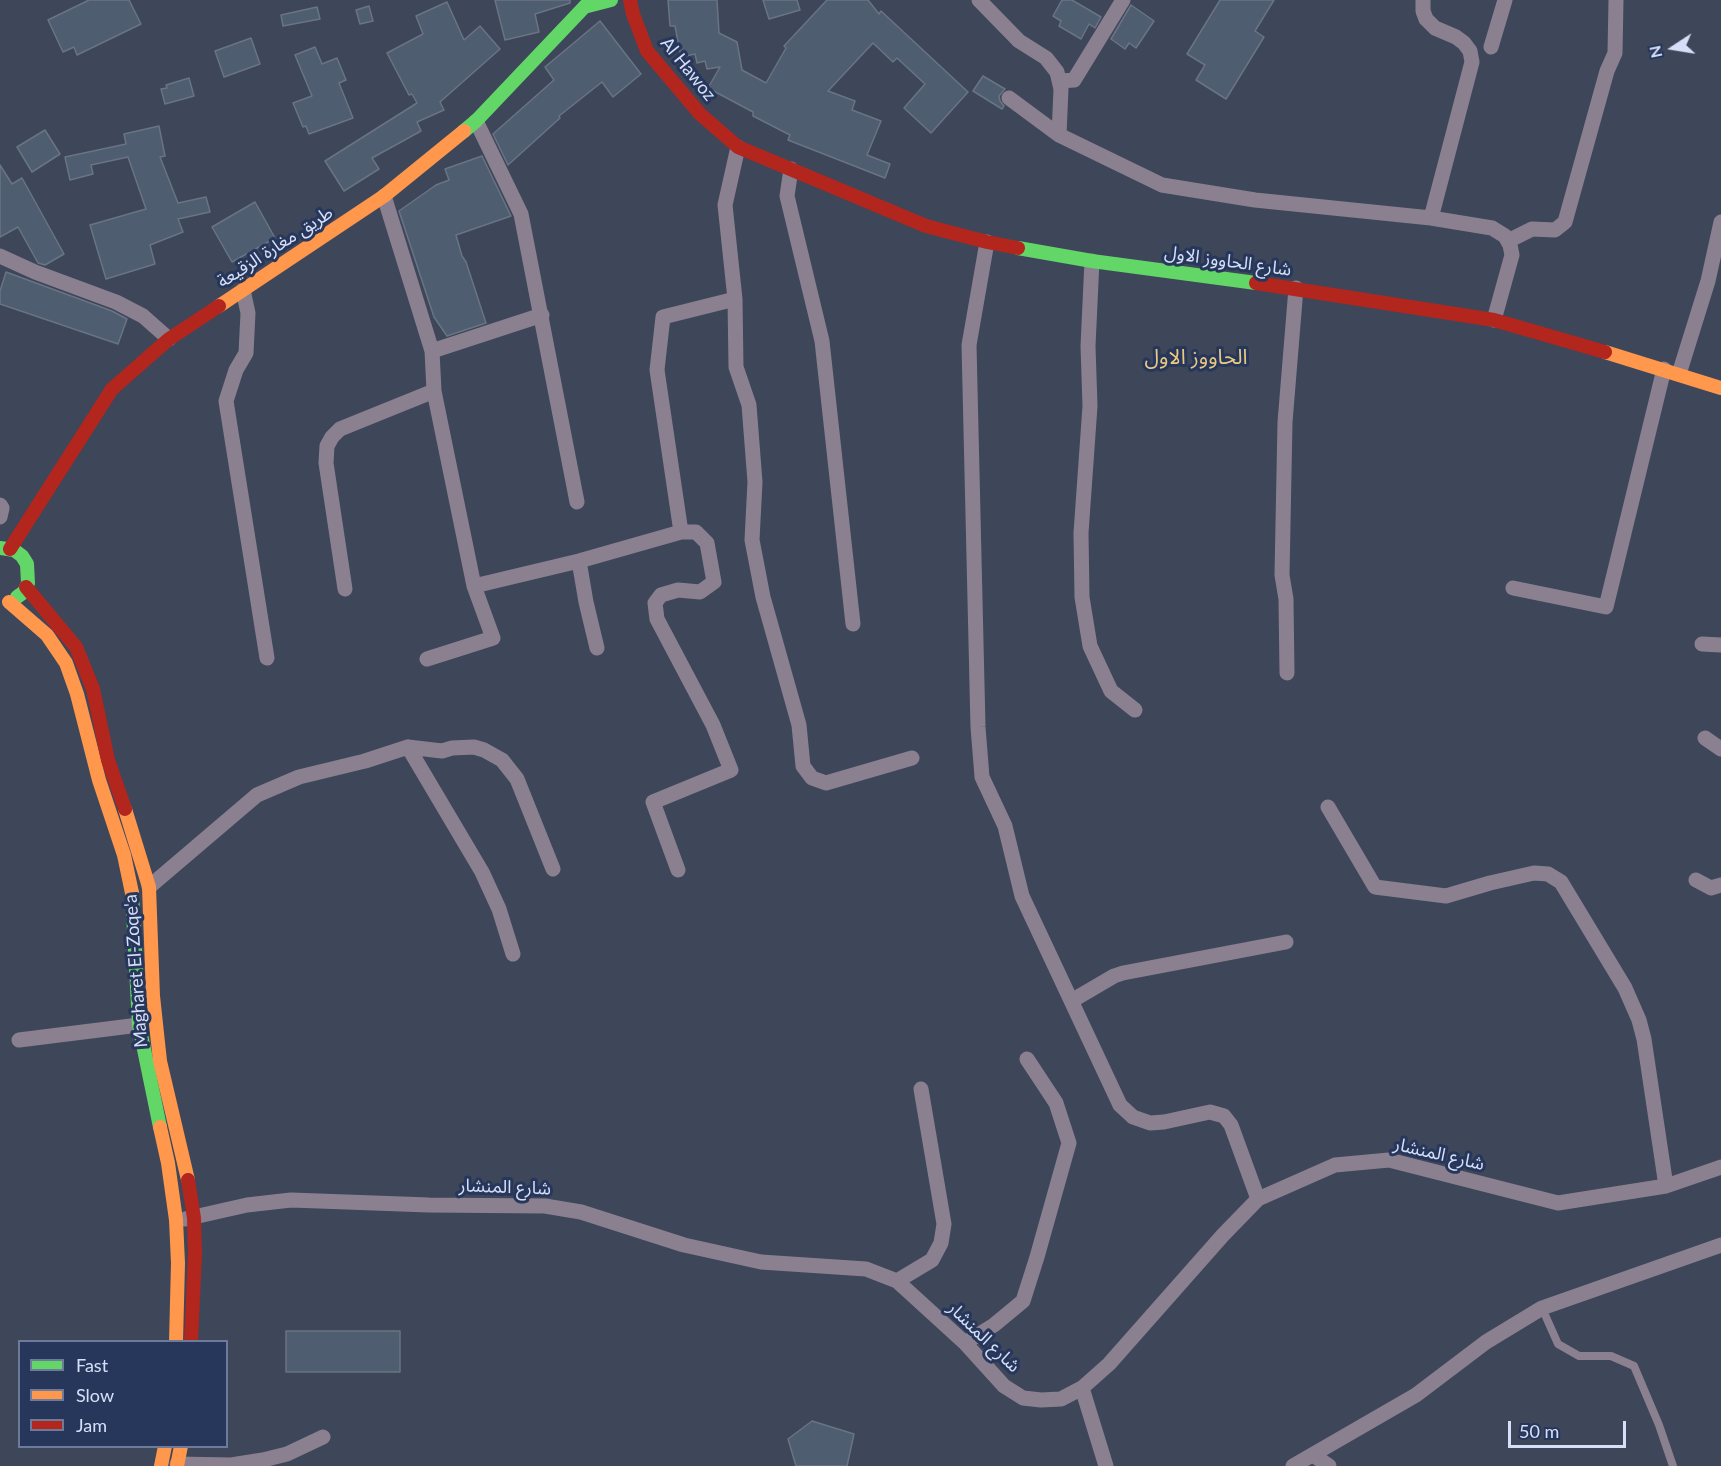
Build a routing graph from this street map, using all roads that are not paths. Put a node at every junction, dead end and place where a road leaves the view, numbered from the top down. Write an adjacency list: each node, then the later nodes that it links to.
1 (612, 0): 8 (street); 9 (street)
2 (630, 0): 9 (street, Al Hawoz)
3 (979, 0): 11 (street)
4 (1123, 0): 11 (street)
5 (1423, 0): 18 (street)
6 (1505, 0): 10 (street)
7 (1616, 0): 20 (street)
8 (588, 4): 13 (street, طريق مغارة الزقيعة)
9 (633, 14): 15 (street, Al Hawoz)
10 (1491, 47)
11 (1060, 81): 14 (street)
12 (1009, 98): 14 (street)
13 (476, 121): 17 (street, طريق مغارة الزقيعة); 27 (street)
14 (1059, 135): 18 (street)
15 (738, 147): 16 (street, شارع الحاووز الاول); 26 (street)
16 (791, 169): 21 (street, شارع الحاووز الاول); 46 (street)
17 (384, 196): 25 (street, طريق مغارة الزقيعة); 30 (street)
18 (1431, 218): 20 (street)
19 (1721, 222): 32 (street)
20 (1508, 241): 28 (street)
21 (987, 242): 23 (street, شارع الحاووز الاول); 66 (street)
22 (0, 256): 29 (street)
23 (1092, 261): 24 (street, شارع الحاووز الاول); 53 (street)
24 (1296, 288): 28 (street, شارع الحاووز الاول); 52 (street)
25 (243, 290): 29 (street, طريق مغارة الزقيعة); 50 (street)
26 (735, 299): 38 (street); 57 (street)
27 (542, 315): 30 (street); 35 (street)
28 (1494, 321): 31 (street, شارع الحاووز الاول)
29 (168, 339): 39 (street, طريق مغارة الزقيعة)
30 (432, 351): 34 (street)
31 (1664, 369): 32 (street, شارع الحاووز الاول); 43 (street)
32 (1680, 375): 33 (street, شارع الحاووز الاول)
33 (1721, 388)
34 (434, 391): 41 (street); 44 (street)
35 (578, 502)
36 (0, 505): 37 (street)
37 (0, 516)
38 (681, 532): 40 (street); 60 (street)
39 (5, 548): 42 (street)
40 (579, 561): 41 (street); 49 (street)
41 (474, 586): 51 (street)
42 (26, 587): 45 (street); 63 (street, Magharet El-Zoqe'a)
43 (1513, 588)
44 (345, 589)
45 (4, 602): 67 (street, Magharet El-Zoqe'a)
46 (853, 624)
47 (1702, 644): 48 (street)
48 (1721, 645)
49 (597, 648)
50 (267, 658)
51 (427, 659)
52 (1287, 673)
53 (1135, 710)
54 (1705, 738): 56 (street)
55 (408, 747): 59 (street); 63 (street); 65 (street)
56 (1721, 749)
57 (912, 758)
58 (1328, 807): 72 (street)
59 (553, 869)
60 (678, 870)
61 (1696, 880): 62 (street)
62 (1721, 885)
63 (149, 887): 74 (street, Magharet El-Zoqe'a)
64 (1286, 942): 66 (street)
65 (513, 954)
66 (1073, 1000): 73 (street)
67 (139, 1025): 68 (street); 75 (street, Magharet El-Zoqe'a)
68 (19, 1040)
69 (1027, 1059): 81 (street)
70 (921, 1089): 77 (street)
71 (1721, 1167): 72 (street, شارع المنشار)
72 (1666, 1186): 73 (street, شارع المنشار)
73 (1258, 1199): 82 (street, شارع المنشار)
74 (194, 1218): 75 (street, شارع المنشار); 77 (street, شارع المنشار); 80 (street, Magharet El-Zoqe'a)
75 (176, 1220): 79 (street, Magharet El-Zoqe'a)
76 (1721, 1245): 78 (street)
77 (897, 1281): 81 (street, شارع المنشار)
78 (1542, 1308): 86 (street); 92 (lane)
79 (176, 1340)
80 (190, 1340)
81 (965, 1343): 82 (street, شارع المنشار)
82 (1082, 1388): 89 (street)
83 (323, 1437): 87 (street)
84 (165, 1448): 88 (street)
85 (181, 1448): 87 (street)
86 (1313, 1455): 90 (street); 91 (street)
87 (177, 1465)
88 (161, 1466)
89 (1106, 1466)
90 (1293, 1466)
91 (1329, 1466)
92 (1673, 1466)

